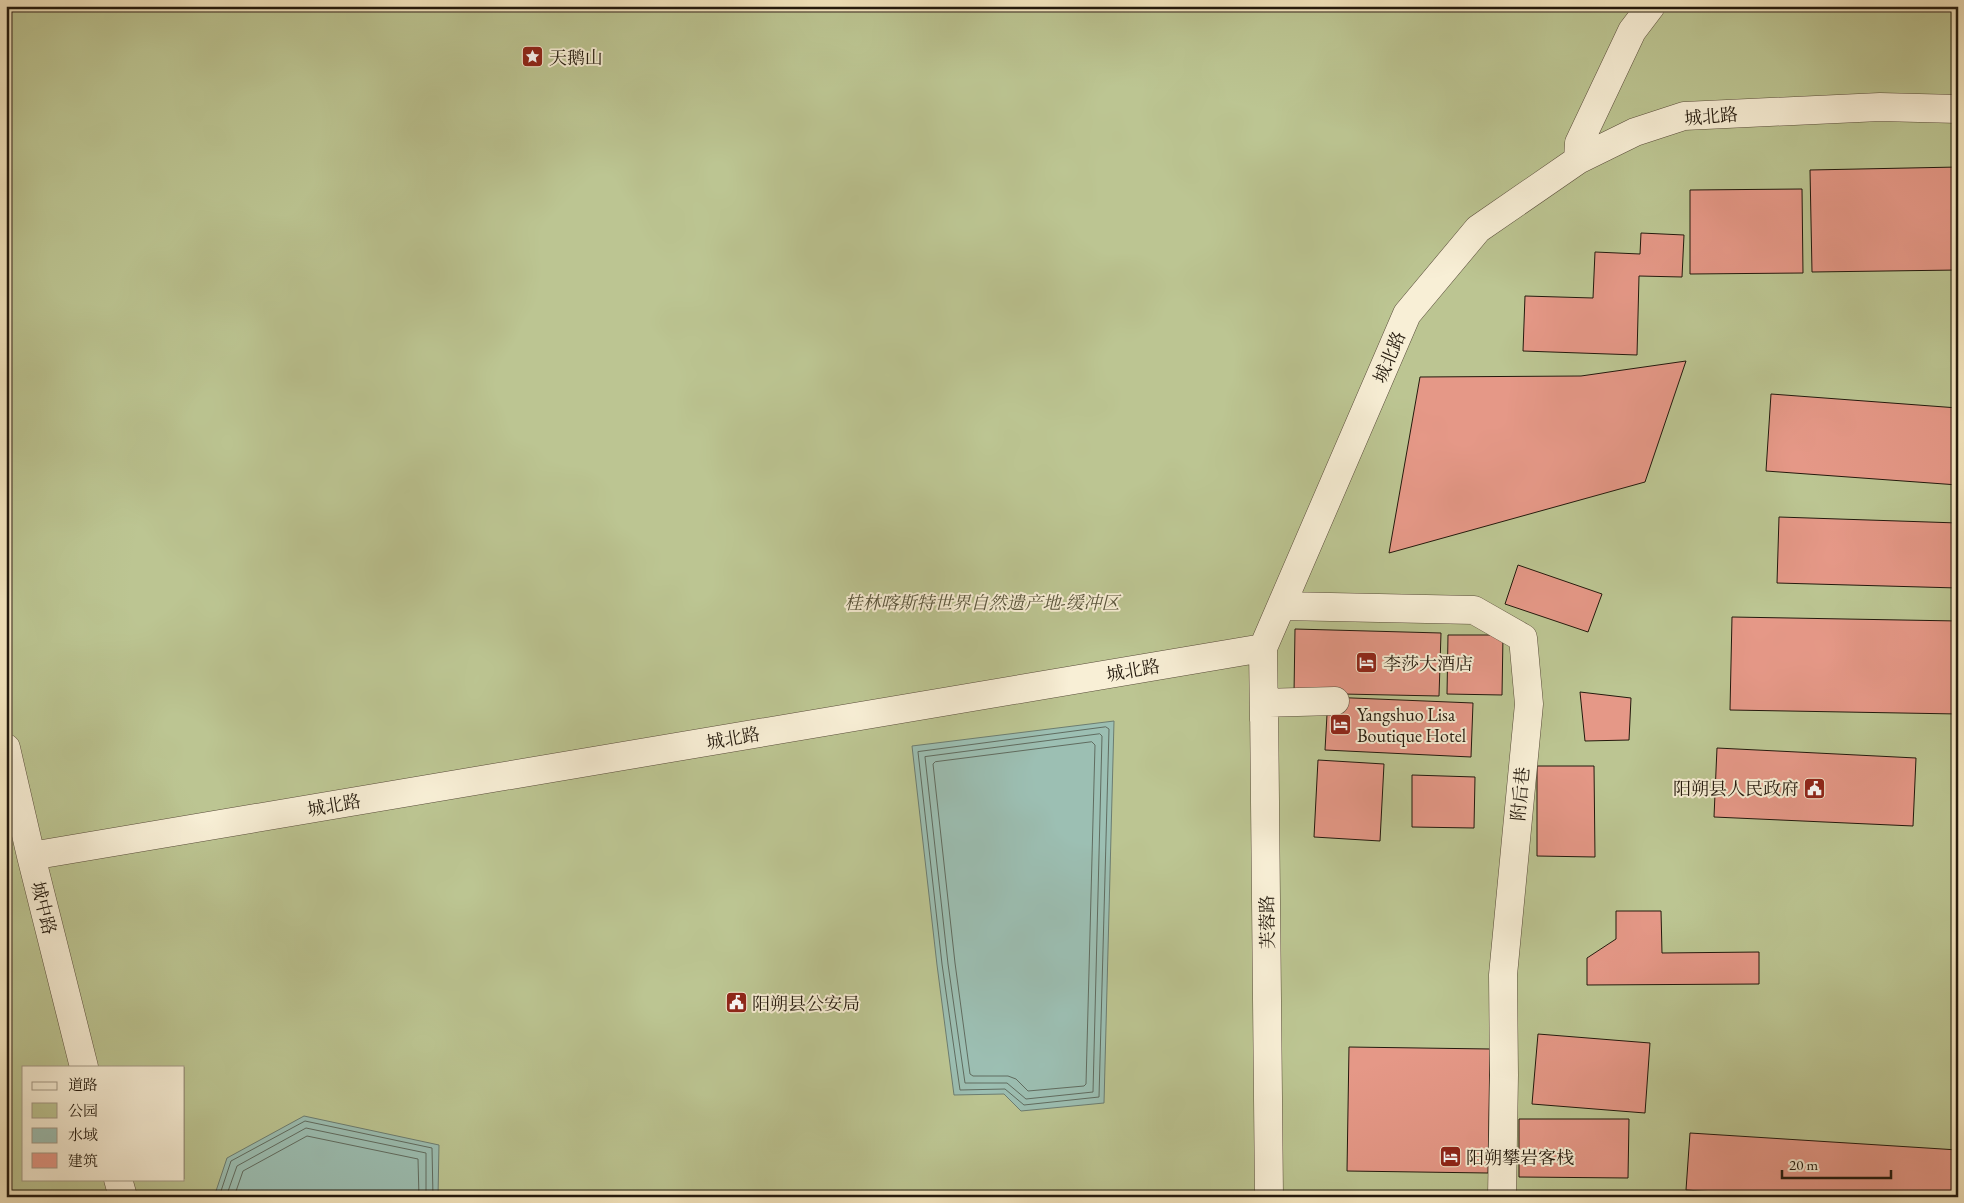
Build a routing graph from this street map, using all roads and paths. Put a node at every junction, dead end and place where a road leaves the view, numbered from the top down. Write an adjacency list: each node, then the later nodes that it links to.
1 (1651, 6): 3 (street)
2 (1958, 109): 3 (street, 城北路)
3 (1578, 160): 4 (street, 城北路)
4 (1283, 606): 5 (street, 城北路); 15 (street, 附后巷)
5 (1264, 648): 7 (street); 9 (street, 城北路)
6 (1335, 701): 7 (street)
7 (1264, 703): 13 (street, 芙蓉路)
8 (6, 748): 9 (street, 城中路)
9 (31, 856): 10 (street, 城中路)
10 (84, 1066)
11 (118, 1180): 12 (street)
12 (123, 1197)
13 (1270, 1197): 14 (street)
14 (1282, 1197)
15 (1502, 1197)

